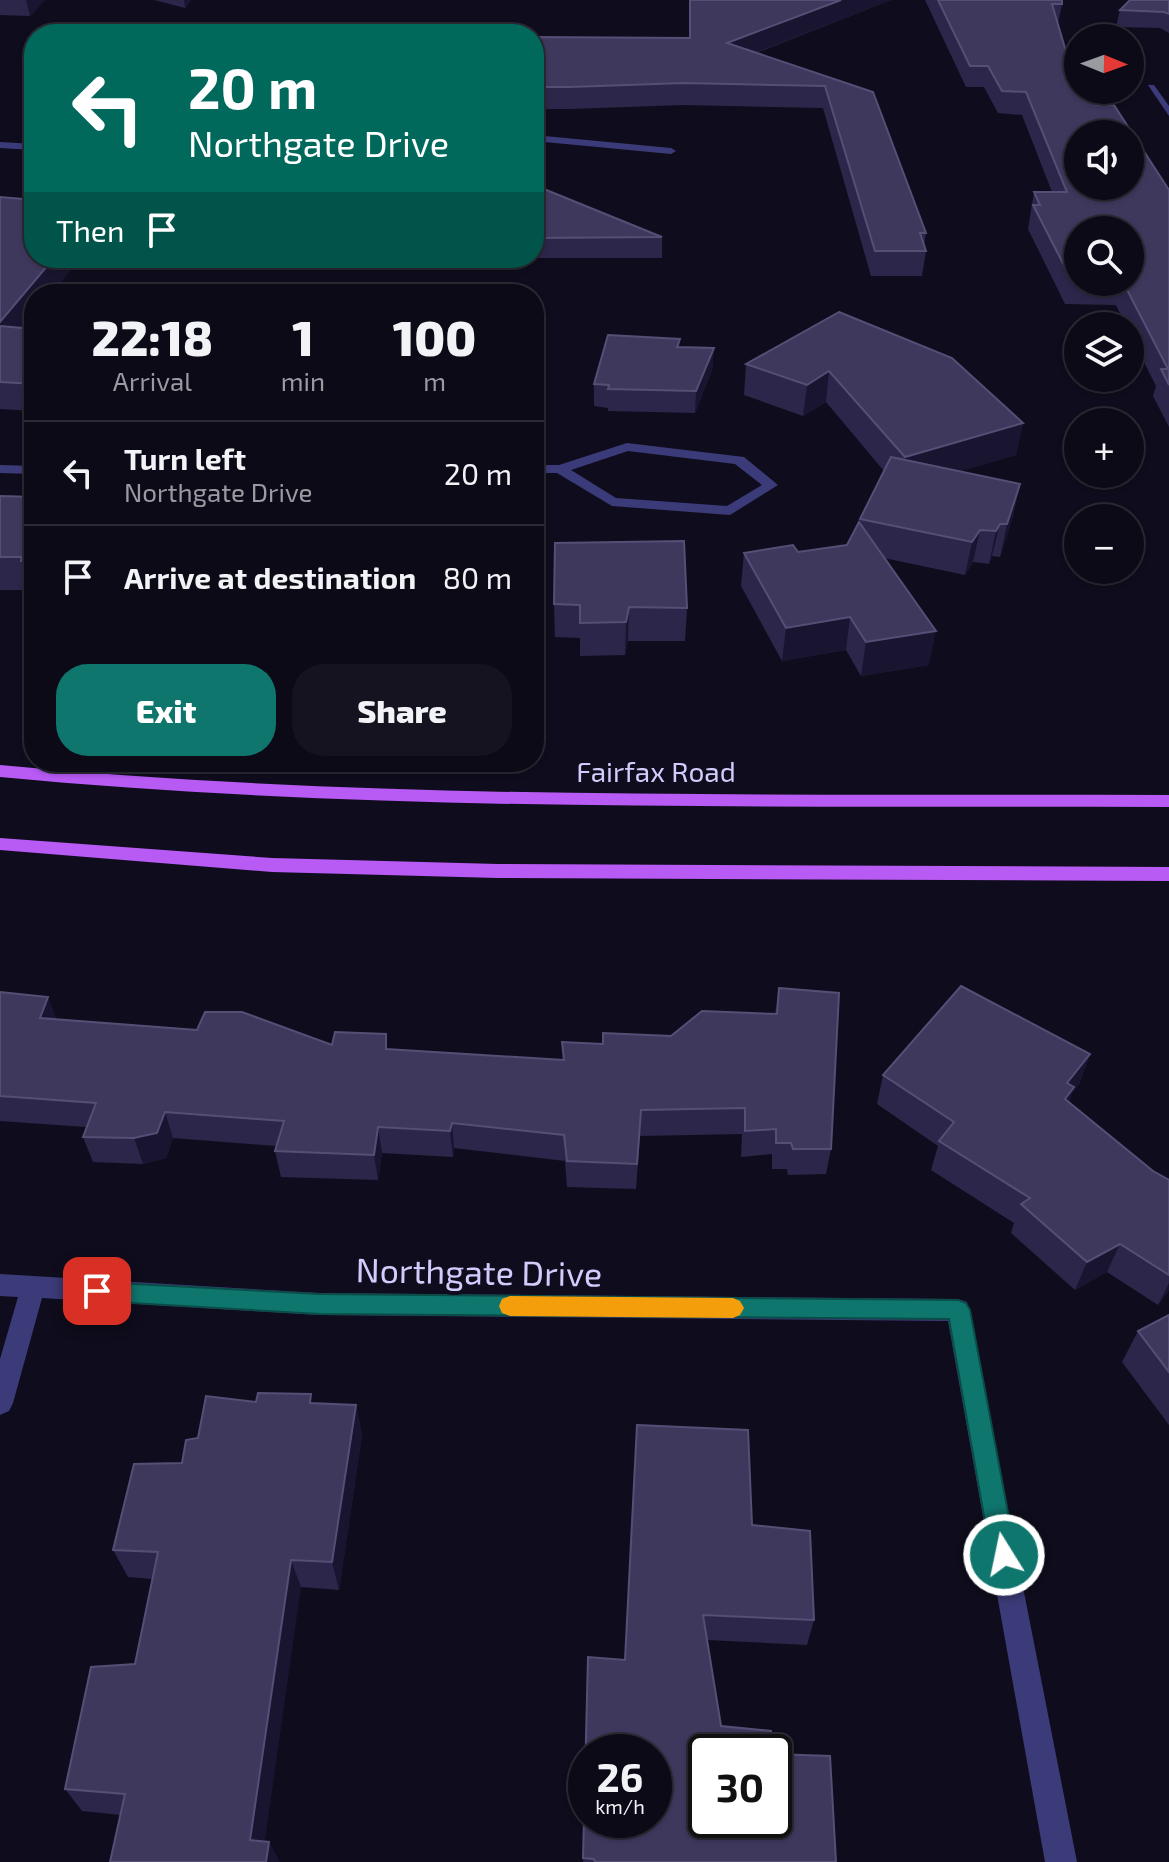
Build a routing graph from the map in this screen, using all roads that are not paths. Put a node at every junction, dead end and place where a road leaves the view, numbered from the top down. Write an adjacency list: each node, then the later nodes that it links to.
1 (1151, 87): 2 (street)
2 (1169, 113)
3 (544, 139): 6 (street)
4 (0, 145): 5 (street)
5 (24, 146)
6 (671, 151)
7 (0, 469): 10 (street)
8 (544, 469): 9 (street)
9 (560, 469): 9 (street)
10 (24, 470)
11 (0, 771): 12 (main road, Fairfax Road)
12 (1169, 801)
13 (0, 844): 14 (main road)
14 (1169, 874)
15 (0, 1285): 16 (street, Northgate Drive)
16 (33, 1288): 17 (street); 18 (street, Northgate Drive)
17 (0, 1403)
18 (1061, 1862)

